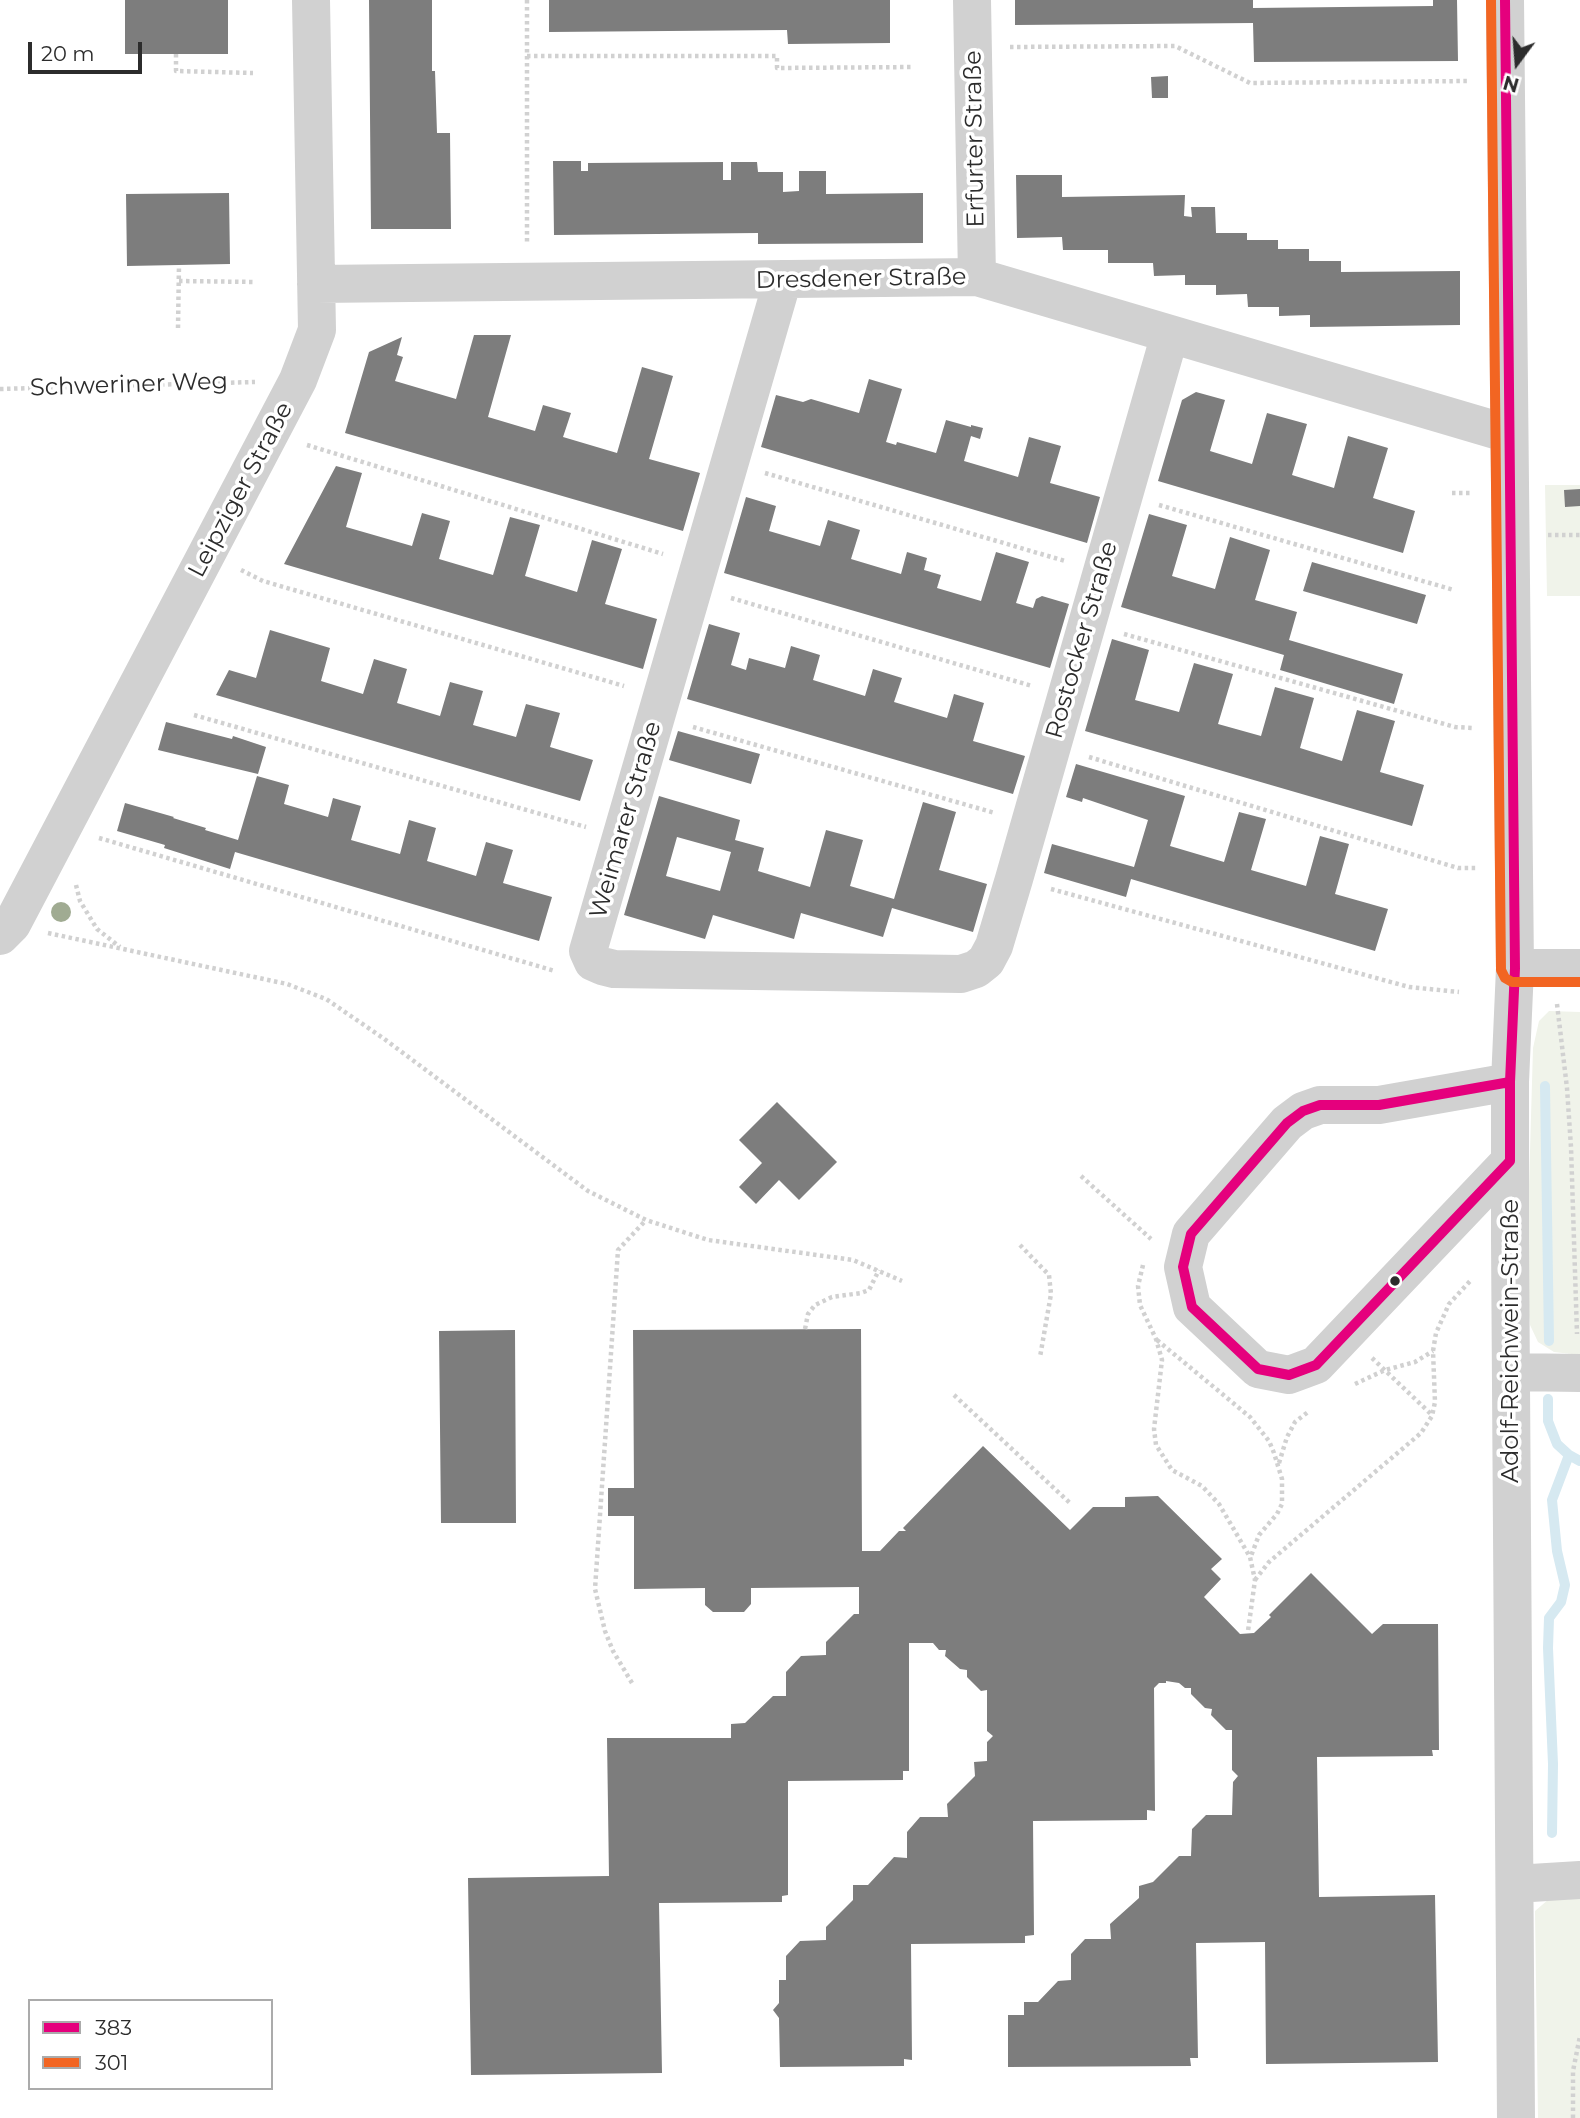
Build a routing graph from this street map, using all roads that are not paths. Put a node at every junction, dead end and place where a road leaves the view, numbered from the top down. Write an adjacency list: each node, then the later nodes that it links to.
1 (311, 0): 6 (street, Leipziger Straße)
2 (972, 0): 4 (street, Erfurter Straße)
3 (1505, 0): 8 (street, Adolf-Reichwein-Straße)
4 (977, 277): 5 (street, Dresdener Straße); 7 (street, Dresdener Straße)
5 (783, 279): 6 (street, Dresdener Straße); 10 (street, Weimarer Straße)
6 (316, 284): 9 (street, Leipziger Straße)
7 (1170, 334): 8 (street, Dresdener Straße); 10 (street, Rostocker Straße)
8 (1509, 434): 11 (street, Adolf-Reichwein-Straße)
9 (6, 930)
10 (994, 946)
11 (1515, 968): 12 (street); 13 (street, Adolf-Reichwein-Straße)
12 (1580, 968)
13 (1510, 1082): 14 (street, Adolf-Reichwein-Straße); 14 (street)
14 (1510, 1161): 15 (street, Adolf-Reichwein-Straße)
15 (1511, 1372): 16 (street); 18 (street, Adolf-Reichwein-Straße)
16 (1580, 1373)
17 (1580, 1880): 18 (street)
18 (1515, 1884): 19 (street, Adolf-Reichwein-Straße)
19 (1517, 2118)

